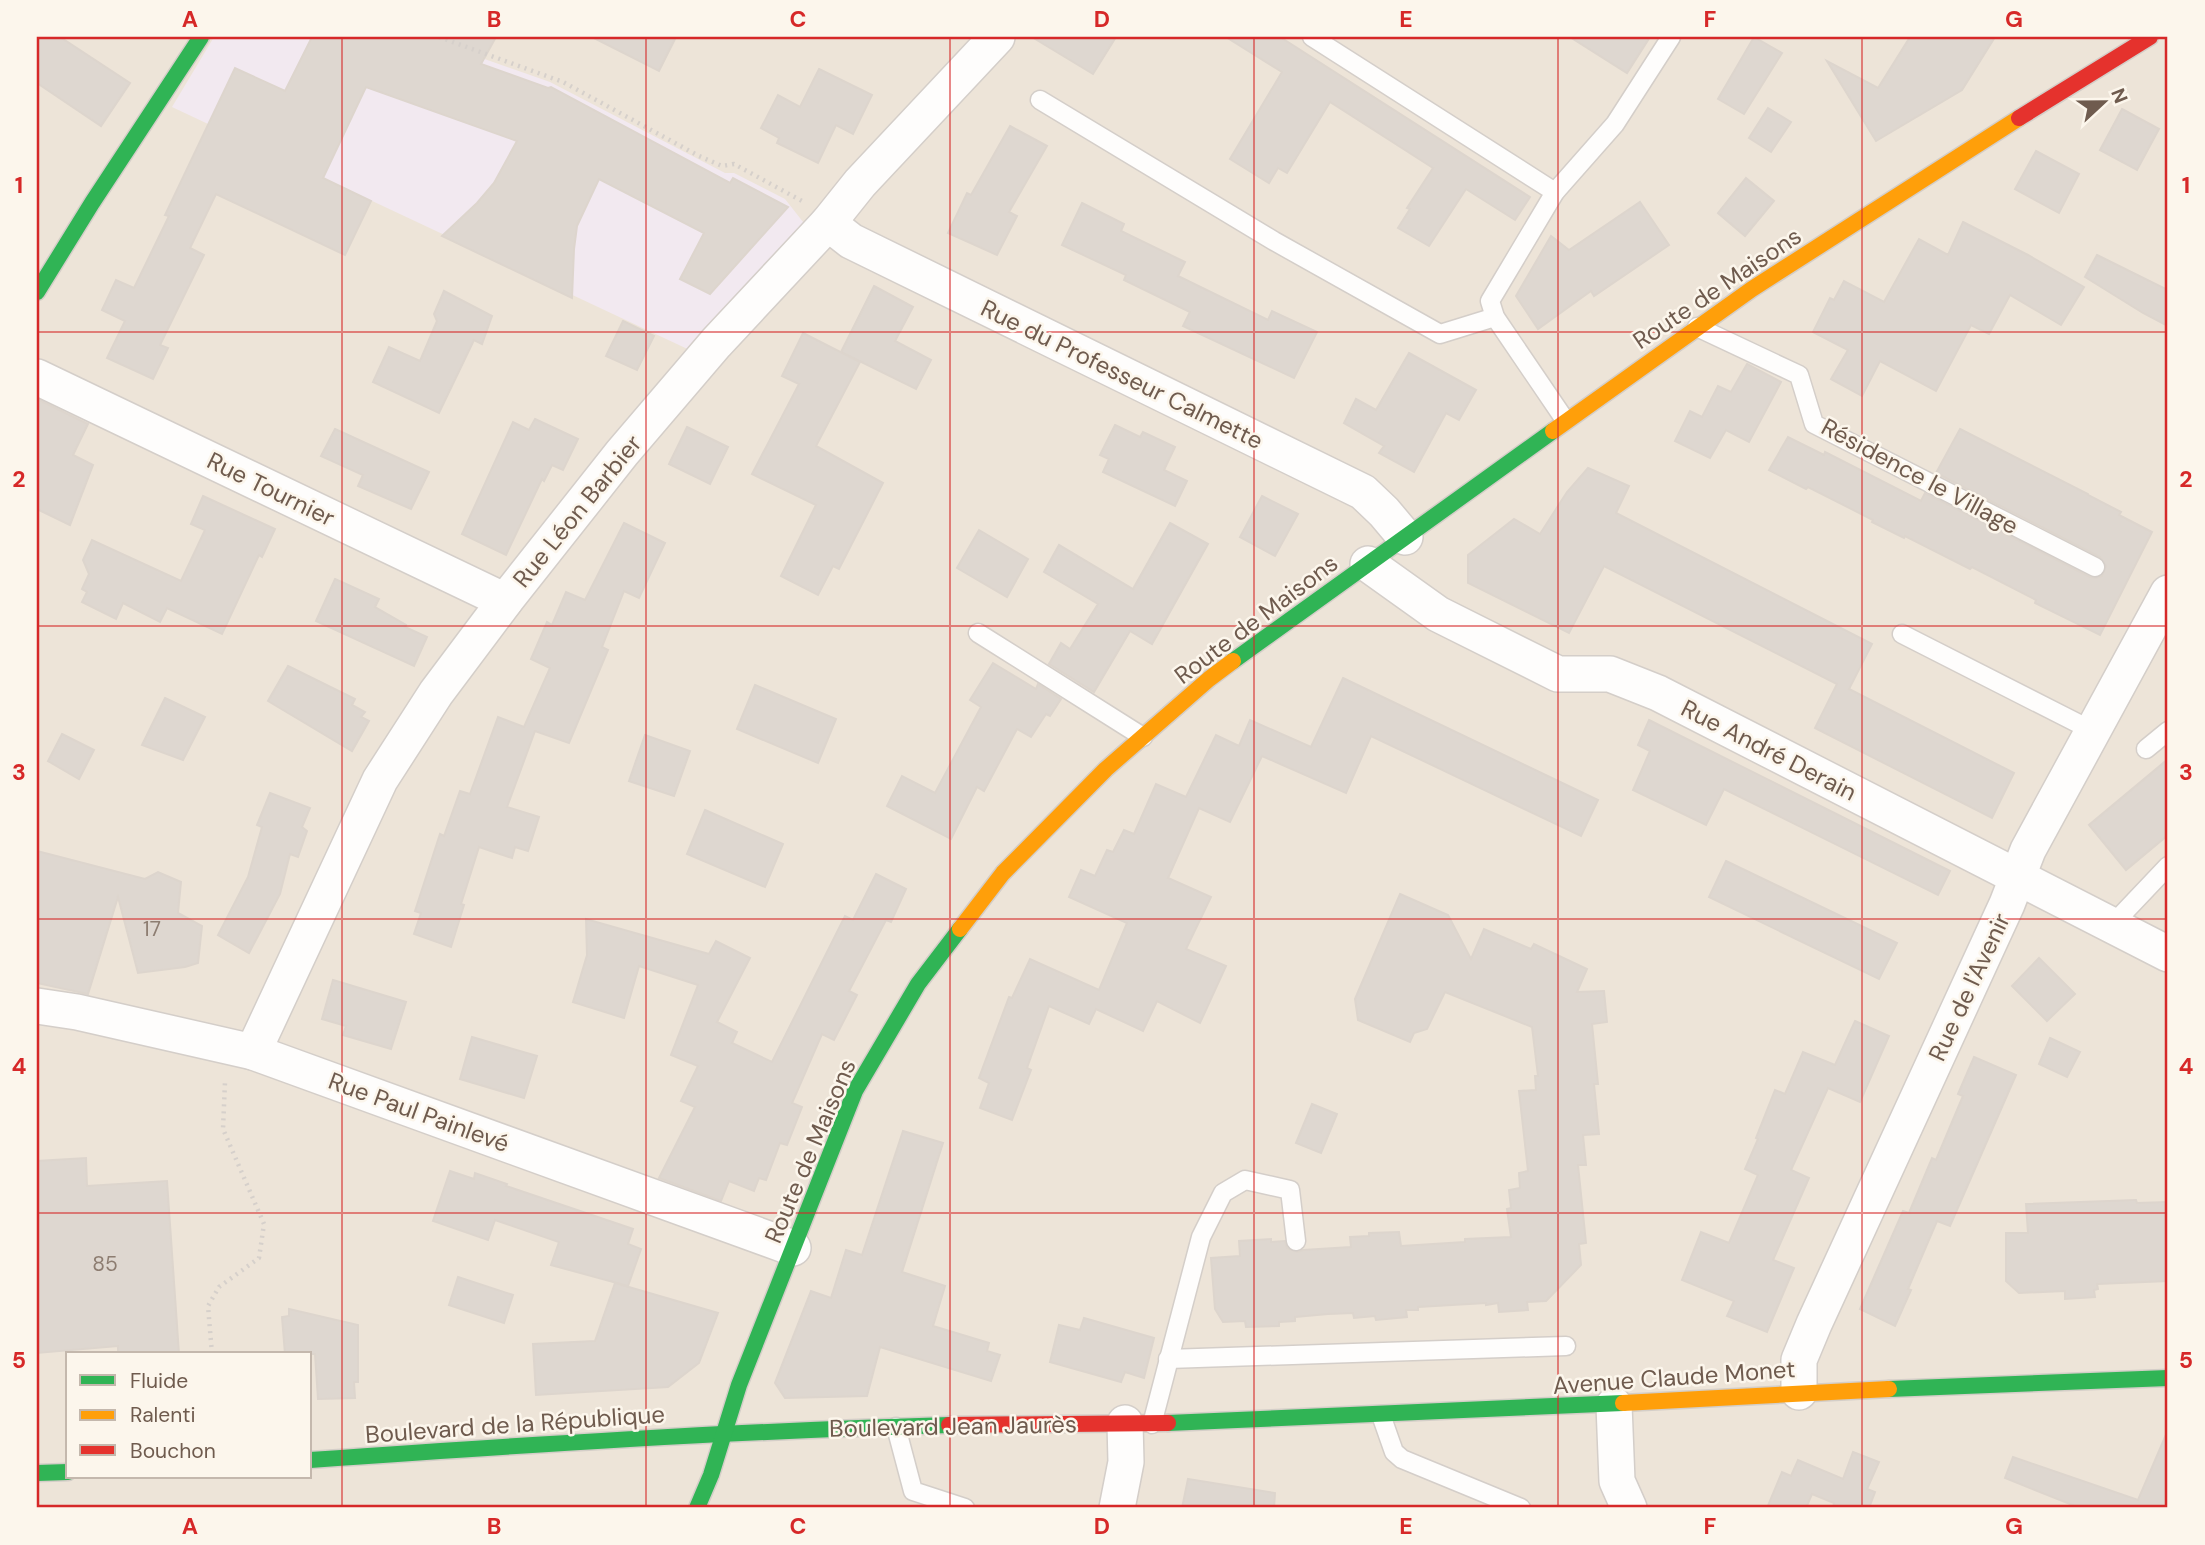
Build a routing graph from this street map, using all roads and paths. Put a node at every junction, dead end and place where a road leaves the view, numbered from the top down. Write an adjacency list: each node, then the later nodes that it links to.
1 (201, 37): 10 (street)
2 (439, 37): 9 (path)
3 (997, 37): 9 (street, Rue Léon Barbier)
4 (1312, 37): 8 (lane)
5 (1671, 37): 8 (lane)
6 (2150, 37): 12 (street, Route de Maisons)
7 (1040, 100): 11 (lane)
8 (1555, 192): 11 (lane)
9 (828, 223): 15 (street, Rue du Professeur Calmette); 19 (street, Rue Léon Barbier)
10 (37, 292)
11 (1495, 317): 14 (lane)
12 (1696, 327): 14 (street, Route de Maisons); 17 (lane, Résidence le Village)
13 (37, 377): 19 (street, Rue Tournier)
14 (1565, 421): 15 (street, Route de Maisons)
15 (1405, 537): 16 (street, Route de Maisons)
16 (1368, 564): 24 (street, Route de Maisons); 27 (street, Rue André Derain)
17 (2095, 567)
18 (2168, 593): 22 (street, Rue de l'Avenir)
19 (505, 601): 31 (street, Rue Léon Barbier)
20 (978, 633): 24 (lane)
21 (1902, 634): 22 (lane)
22 (2093, 731): 27 (street, Rue de l'Avenir)
23 (2168, 731): 25 (lane)
24 (1143, 737): 33 (street, Route de Maisons)
25 (2147, 749)
26 (2167, 872): 28 (lane)
27 (2018, 877): 28 (street, Rue André Derain); 38 (street, Rue de l'Avenir)
28 (2113, 925): 29 (street, Rue André Derain)
29 (2168, 954)
30 (37, 1006): 31 (street, Rue Paul Painlevé)
31 (239, 1049): 33 (street, Rue Paul Painlevé); 35 (path)
32 (1296, 1241): 36 (lane)
33 (793, 1248): 44 (street, Route de Maisons)
34 (1566, 1346): 36 (lane)
35 (212, 1352)
36 (1168, 1359): 41 (lane)
37 (2168, 1378): 38 (street, Avenue Claude Monet)
38 (1798, 1392): 39 (street, Avenue Claude Monet)
39 (1614, 1405): 40 (street, Avenue Claude Monet); 52 (street)
40 (1381, 1415): 42 (street, Avenue Claude Monet); 51 (lane)
41 (1139, 1423): 42 (street, Boulevard Jean Jaurès); 43 (street, Boulevard Jean Jaurès); 50 (street)
42 (1183, 1423)
43 (896, 1427): 44 (street, Boulevard Jean Jaurès); 49 (lane)
44 (724, 1435): 45 (street, Boulevard de la République); 48 (street, Route de Maisons)
45 (312, 1460)
46 (66, 1472): 47 (street)
47 (37, 1473)
48 (697, 1508)
49 (965, 1508)
50 (1117, 1508)
51 (1521, 1508)
52 (1629, 1508)

